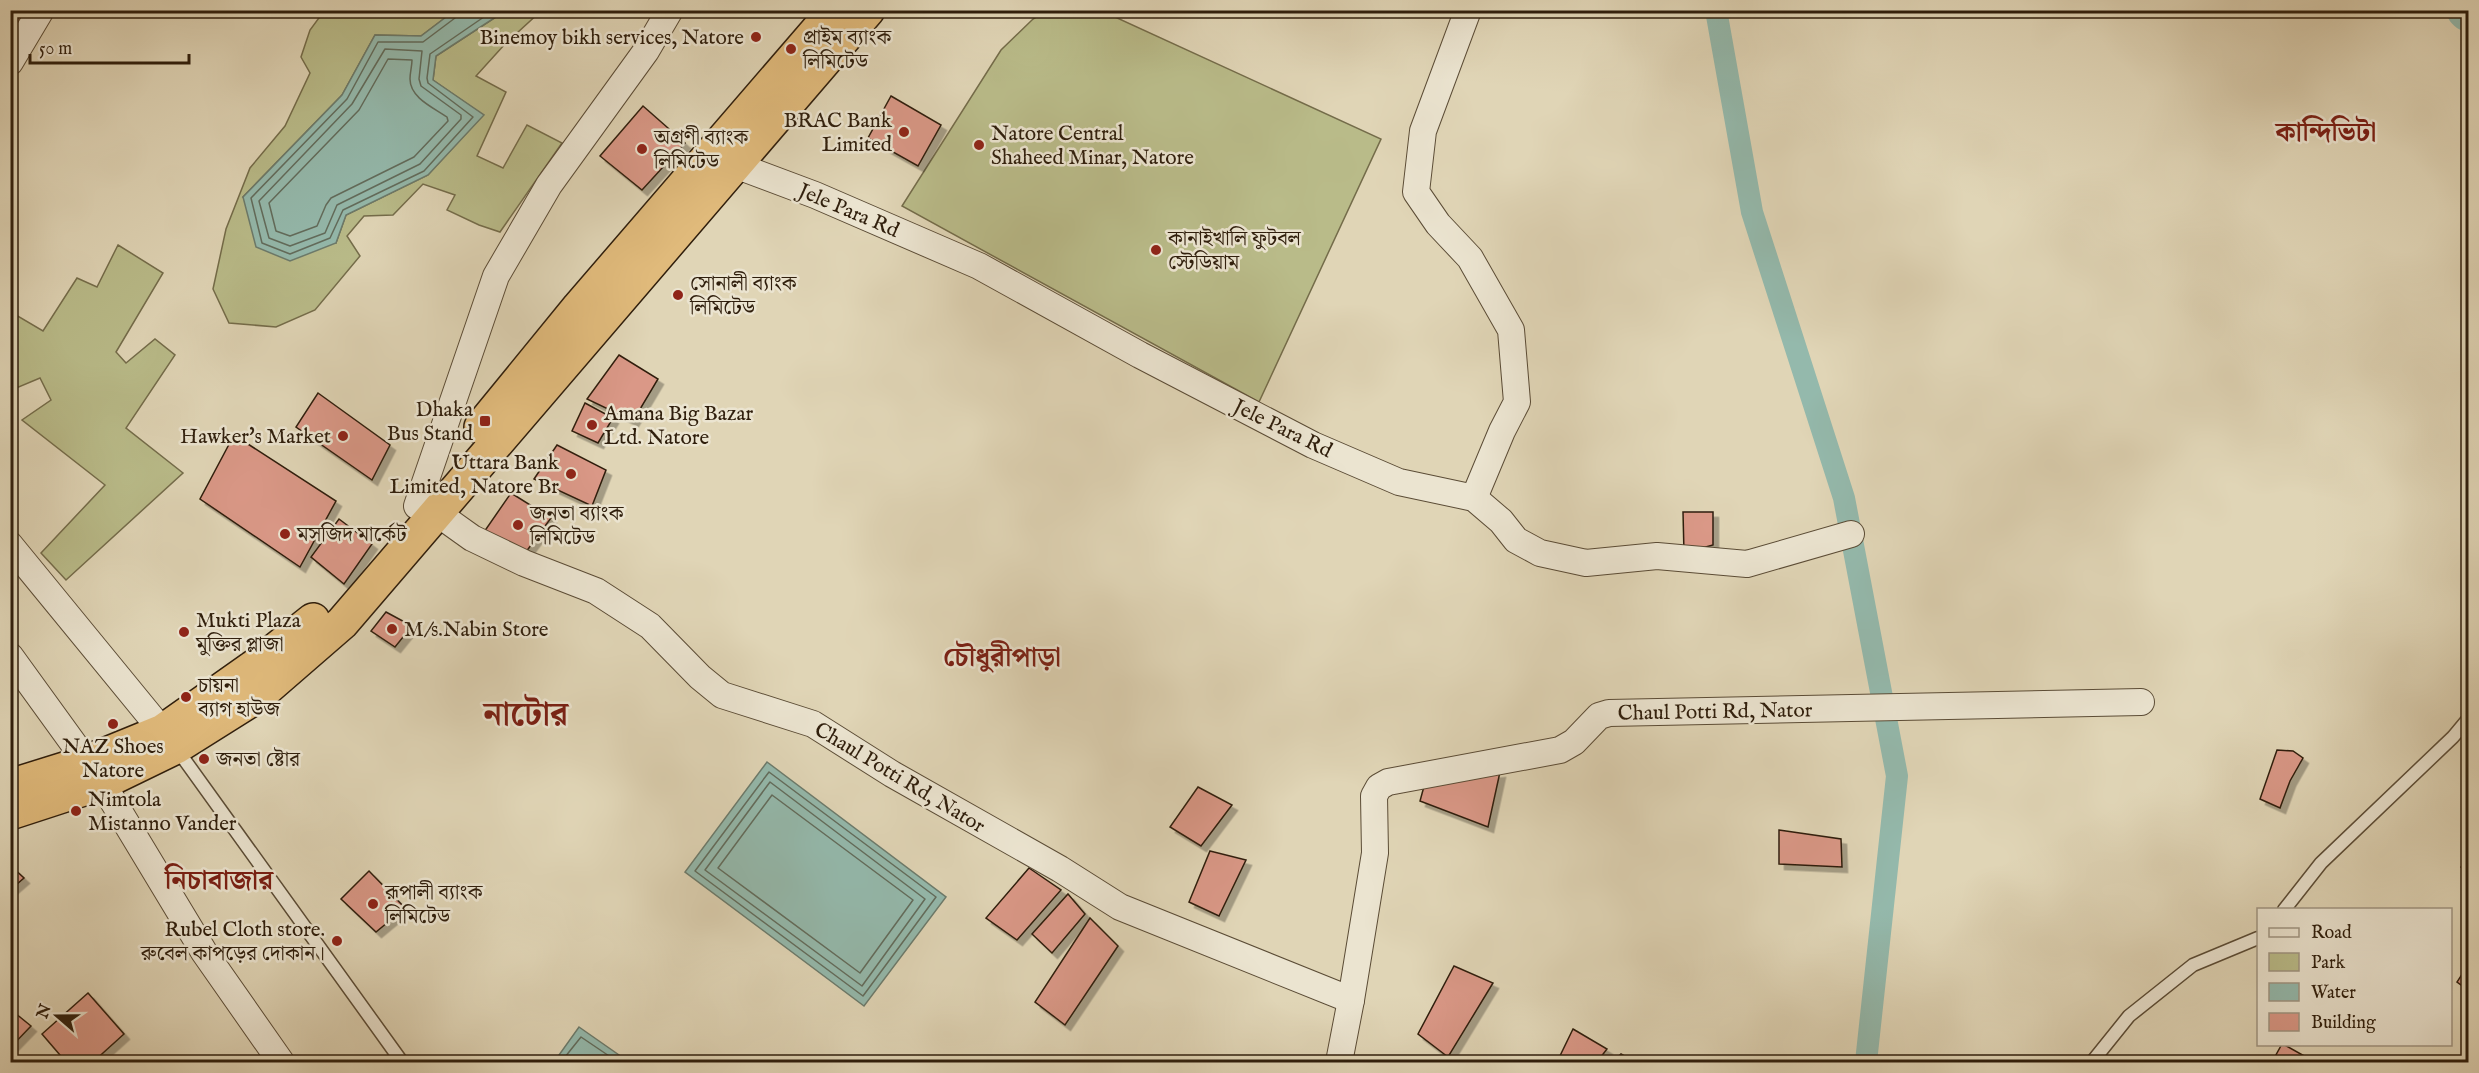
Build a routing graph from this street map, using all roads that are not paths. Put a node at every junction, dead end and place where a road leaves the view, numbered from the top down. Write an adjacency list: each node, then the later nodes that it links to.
1 (41, 10): 6 (street)
2 (670, 10): 9 (street)
3 (835, 10): 9 (highway)
4 (868, 10): 7 (highway)
5 (1468, 10): 8 (street)
6 (10, 62)
7 (735, 165): 8 (street, Jele Para Rd); 9 (highway)
8 (1474, 498): 10 (street, Jele Para Rd)
9 (418, 520): 15 (highway); 21 (street, Chaul Potti Rd, Nator)
10 (1851, 534)
11 (10, 545): 15 (street)
12 (10, 656): 16 (street)
13 (2142, 702): 21 (street, Chaul Potti Rd, Nator)
14 (2469, 719): 19 (lane)
15 (169, 739): 16 (highway); 23 (lane)
16 (94, 773): 17 (highway); 18 (highway); 22 (street)
17 (10, 786)
18 (10, 813)
19 (2285, 908)
20 (2257, 939): 25 (lane)
21 (1351, 1000): 24 (street, Chaul Potti Rd, Nator)
22 (281, 1062)
23 (402, 1062)
24 (1339, 1062)
25 (2092, 1062)

